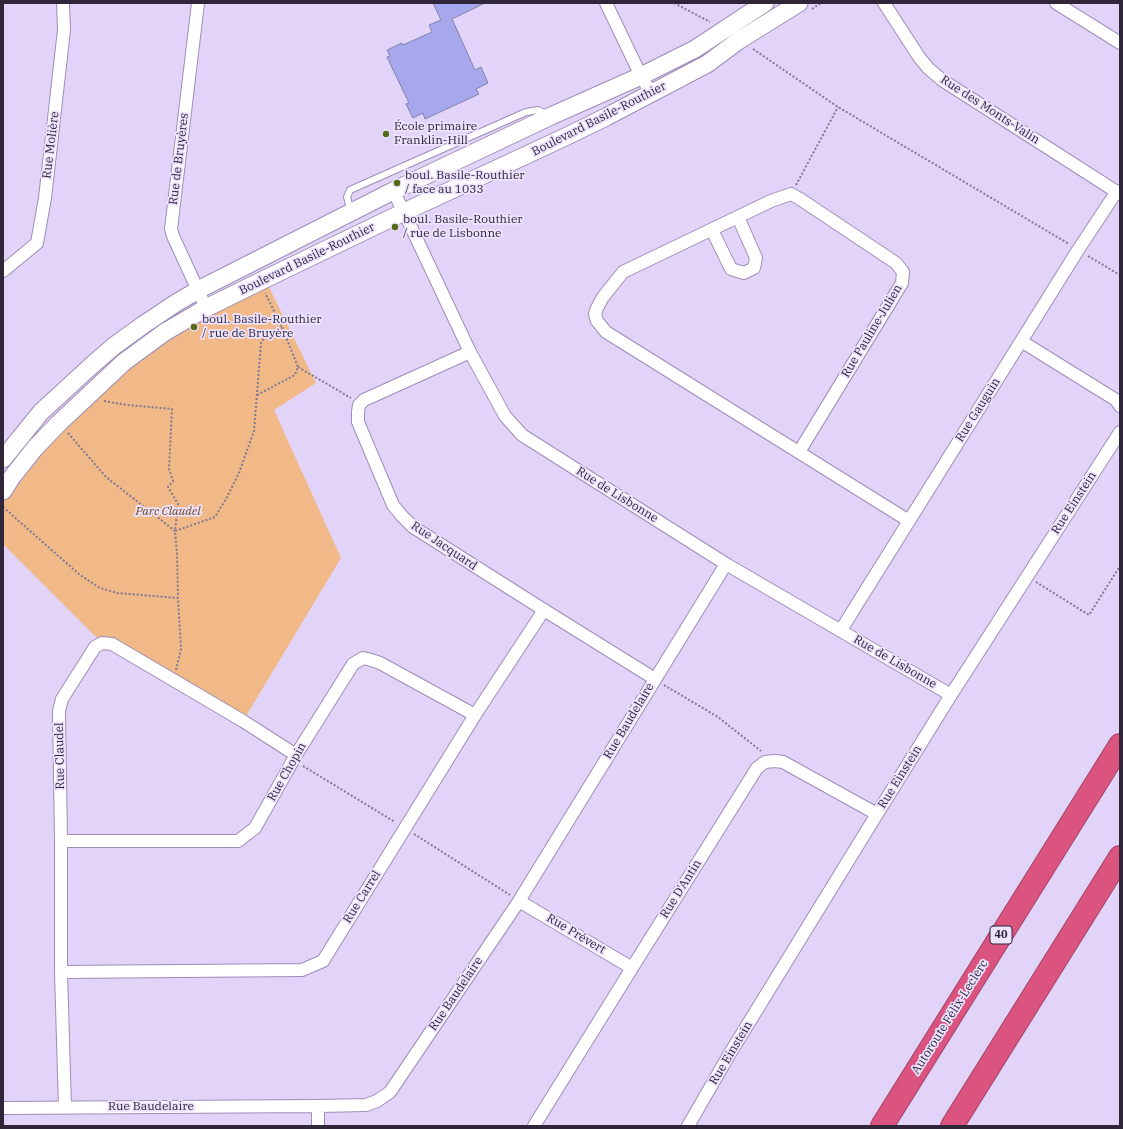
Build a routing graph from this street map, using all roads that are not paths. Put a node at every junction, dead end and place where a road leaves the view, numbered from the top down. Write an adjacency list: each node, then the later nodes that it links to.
1 (63, 3): 19 (street, Rue Molière)
2 (198, 3): 20 (street, Rue de Bruyères)
3 (606, 3): 9 (street)
4 (765, 3): 9 (street, Boulevard Basile-Routhier)
5 (799, 3): 10 (street, Boulevard Basile-Routhier)
6 (884, 3): 14 (street, Rue des Monts-Valin)
7 (1056, 3): 8 (street)
8 (1120, 43)
9 (641, 76): 10 (street); 11 (street, Boulevard Basile-Routhier)
10 (651, 93): 12 (street, Boulevard Basile-Routhier)
11 (551, 116): 12 (street); 13 (street, Boulevard Basile-Routhier); 15 (lane)
12 (563, 138): 16 (street, Boulevard Basile-Routhier)
13 (393, 191): 15 (street, Boulevard Basile-Routhier); 16 (street, Rue de Lisbonne)
14 (1118, 192): 22 (street, Rue Gauguin)
15 (351, 212): 20 (street, Boulevard Basile-Routhier)
16 (404, 212): 21 (street, Boulevard Basile-Routhier); 23 (street, Rue de Lisbonne)
17 (738, 217): 18 (street); 18 (street); 26 (street, Rue Pauline-Julien)
18 (712, 230): 26 (street)
19 (3, 270)
20 (198, 290): 21 (street, Rue de Bruyères); 27 (street, Boulevard Basile-Routhier)
21 (206, 308): 28 (street, Boulevard Basile-Routhier)
22 (1021, 341): 24 (street); 29 (street, Rue Gauguin)
23 (470, 352): 30 (street, Rue de Lisbonne); 31 (street, Rue Jacquard)
24 (1120, 406)
25 (1120, 432): 34 (street, Rue Einstein)
26 (799, 452): 29 (street)
27 (3, 459)
28 (3, 491)
29 (909, 521): 32 (street, Rue Gauguin)
30 (726, 564): 32 (street, Rue de Lisbonne); 33 (street, Rue Baudelaire)
31 (544, 610): 33 (street, Rue Jacquard); 35 (street, Rue Carrel)
32 (841, 630): 34 (street, Rue de Lisbonne)
33 (655, 679): 41 (street, Rue Baudelaire)
34 (952, 695): 38 (street, Rue Einstein)
35 (475, 716): 37 (street, Rue Chopin); 43 (street, Rue Carrel)
36 (1120, 745): 50 (highway, Autoroute Félix-Leclerc / 40)
37 (296, 755): 39 (street, Rue Chopin); 39 (street, Rue Claudel)
38 (876, 814): 42 (street, Rue D'Antin); 49 (street, Rue Einstein)
39 (61, 841): 43 (street, Rue Claudel)
40 (1120, 856): 51 (highway)
41 (519, 901): 42 (street, Rue Prévert); 44 (street, Rue Baudelaire)
42 (632, 968): 48 (street, Rue D'Antin)
43 (61, 972): 46 (street, Rue Claudel)
44 (318, 1106): 46 (street, Rue Baudelaire); 47 (street)
45 (3, 1108): 46 (street, Rue Baudelaire)
46 (64, 1108)
47 (318, 1126)
48 (534, 1126)
49 (688, 1126)
50 (882, 1126)
51 (952, 1126)

